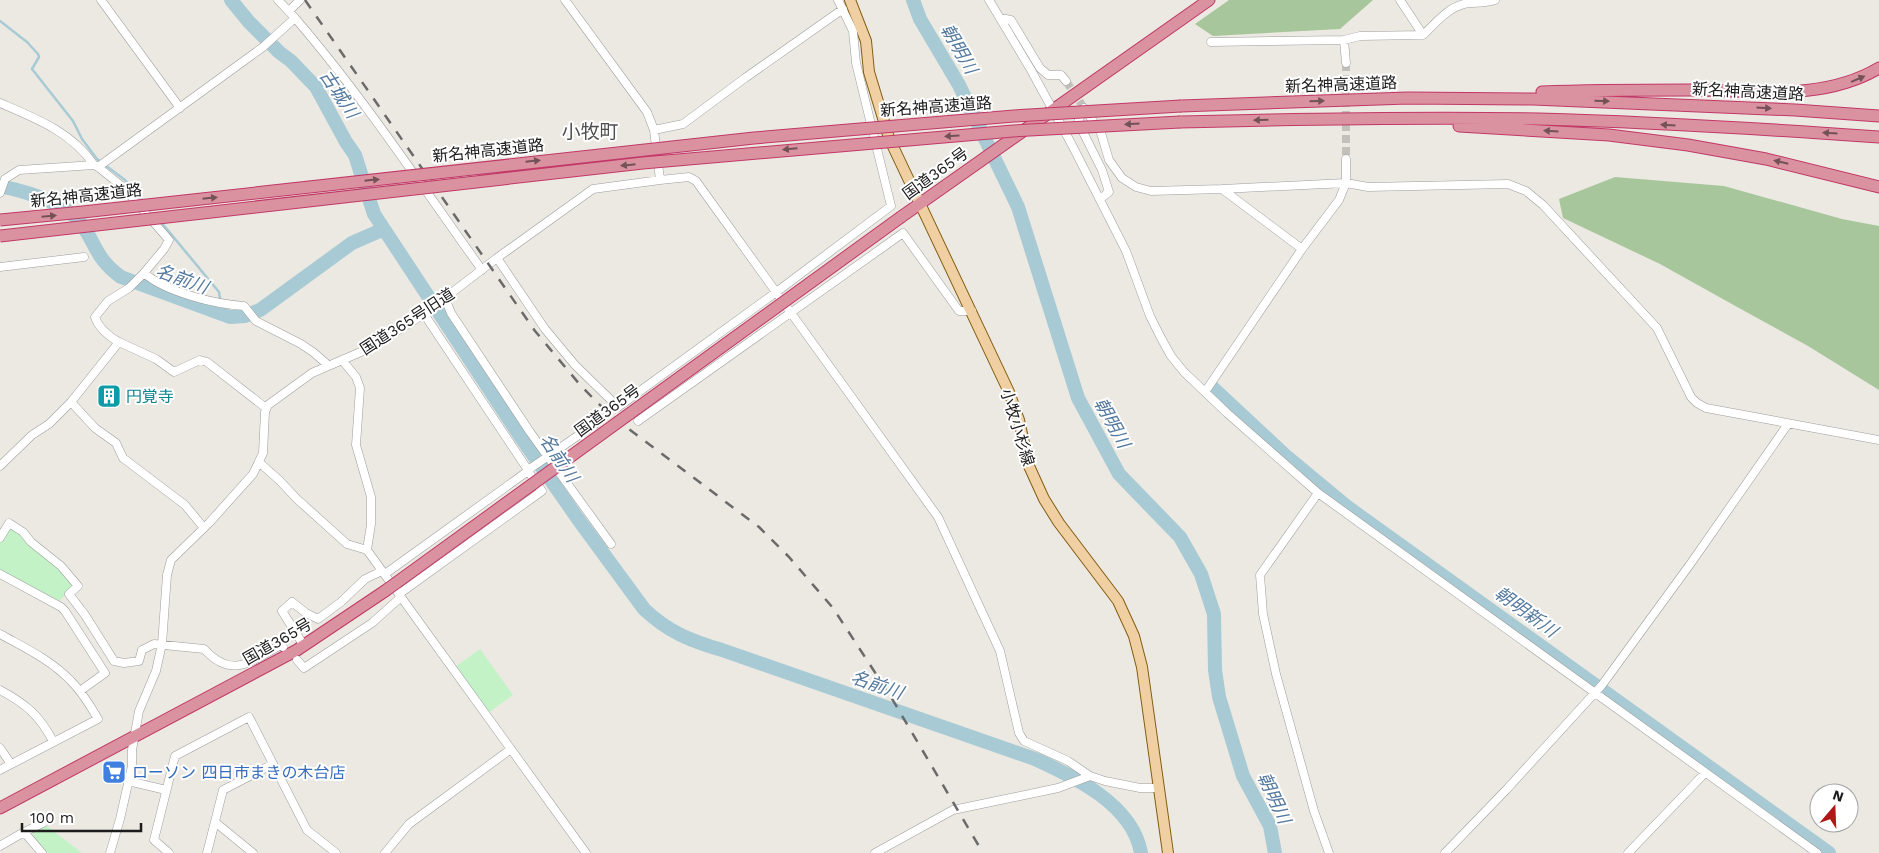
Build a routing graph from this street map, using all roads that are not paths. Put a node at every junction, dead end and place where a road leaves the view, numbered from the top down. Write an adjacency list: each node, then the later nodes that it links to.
1 (100, 0): 23 (street)
2 (278, 0): 12 (street)
3 (300, 0): 12 (street)
4 (565, 0): 27 (street)
5 (838, 0): 11 (street)
6 (850, 0): 37 (main road, 小牧小杉線)
7 (1210, 0): 24 (highway, 国道365号)
8 (1400, 0): 15 (street)
9 (1495, 0): 15 (street)
10 (990, 1): 14 (street)
11 (843, 9): 27 (street); 46 (street)
12 (289, 11): 13 (street)
13 (295, 18): 23 (street); 44 (street)
14 (1000, 18): 20 (street); 24 (street)
15 (1423, 35): 16 (street)
16 (1344, 40): 17 (street); 18 (street)
17 (1211, 42)
18 (1346, 63)
19 (1879, 68): 21 (highway, one-way to 19)
20 (1066, 81)
21 (1408, 98): 25 (highway, 新名神高速道路, one-way to 25); 38 (highway, 新名神高速道路, one-way to 21, bridge)
22 (0, 103): 30 (street)
23 (180, 108): 30 (street)
24 (1052, 110): 36 (street); 37 (highway, 国道365号, bridge)
25 (1879, 116)
26 (1288, 119): 28 (highway, 新名神高速道路, one-way to 26); 33 (highway, one-way to 26); 39 (highway, 新名神高速道路, one-way to 39, bridge)
27 (654, 130): 31 (street)
28 (1879, 137)
29 (1346, 159): 32 (street)
30 (96, 166): 35 (street); 45 (street)
31 (660, 180): 42 (street, 国道365号旧道); 46 (street, 国道365号旧道)
32 (1346, 183): 34 (street); 40 (street); 59 (street)
33 (1879, 187)
34 (1222, 189): 36 (street); 40 (street)
35 (0, 193)
36 (1100, 199): 54 (street)
37 (920, 204): 48 (main road, 小牧小杉線); 75 (highway, 国道365号, bridge)
38 (0, 220)
39 (0, 236)
40 (1302, 249): 54 (street)
41 (84, 257): 43 (street)
42 (496, 258): 44 (street, 国道365号旧道); 46 (street)
43 (0, 267)
44 (482, 270): 47 (street, 国道365号旧道)
45 (144, 273): 51 (street); 53 (street)
46 (775, 293): 49 (street, 国道365号旧道)
47 (444, 300): 50 (street, 国道365号旧道); 61 (street)
48 (972, 311): 49 (street); 91 (main road, 小牧小杉線)
49 (790, 312): 58 (street); 89 (street, 国道365号旧道)
50 (425, 313): 52 (street, 国道365号旧道); 64 (street)
51 (119, 342): 55 (street); 56 (street)
52 (342, 360): 53 (street, 国道365号旧道); 69 (street)
53 (328, 365): 56 (street, 国道365号旧道)
54 (1205, 392): 65 (street)
55 (71, 402): 63 (street); 66 (street)
56 (266, 408): 62 (street)
57 (602, 419): 61 (street)
58 (638, 422)
59 (1788, 424): 60 (street); 79 (street)
60 (1879, 440)
61 (546, 457): 64 (street); 68 (street)
62 (260, 463): 66 (street); 69 (street)
63 (0, 466)
64 (529, 469): 70 (street); 72 (street)
65 (1318, 493): 79 (street); 108 (street)
66 (204, 528): 74 (street)
67 (0, 538): 74 (street)
68 (611, 544)
69 (367, 550): 70 (street)
70 (384, 573): 72 (street); 75 (street)
71 (0, 574): 80 (street)
72 (400, 595): 77 (street); 84 (street)
73 (0, 634): 80 (street)
74 (162, 644): 76 (street); 81 (street)
75 (304, 646): 81 (highway, 国道365号)
76 (283, 647)
77 (297, 660)
78 (0, 690): 82 (street)
79 (1598, 690): 88 (street); 109 (street)
80 (80, 691): 82 (street)
81 (134, 737): 90 (street); 93 (highway, 国道365号)
82 (54, 741): 85 (street)
83 (0, 748): 85 (street)
84 (511, 749): 104 (street); 105 (street)
85 (11, 764): 87 (street)
86 (273, 764): 92 (street); 94 (street); 103 (street)
87 (0, 770)
88 (1705, 773): 110 (street); 111 (street)
89 (1088, 777): 91 (street, 国道365号旧道); 106 (street)
90 (128, 781): 92 (street); 99 (street)
91 (1159, 788): 107 (main road, 小牧小杉線)
92 (166, 790): 100 (street)
93 (0, 807)
94 (215, 822): 101 (street); 102 (street)
95 (43, 823): 96 (street)
96 (24, 832): 97 (street); 98 (street)
97 (0, 846)
98 (42, 853)
99 (110, 853)
100 (170, 853)
101 (208, 853)
102 (253, 853)
103 (336, 853)
104 (385, 853)
105 (586, 853)
106 (875, 853)
107 (1168, 853)
108 (1329, 853)
109 (1445, 853)
110 (1628, 853)
111 (1816, 853)

